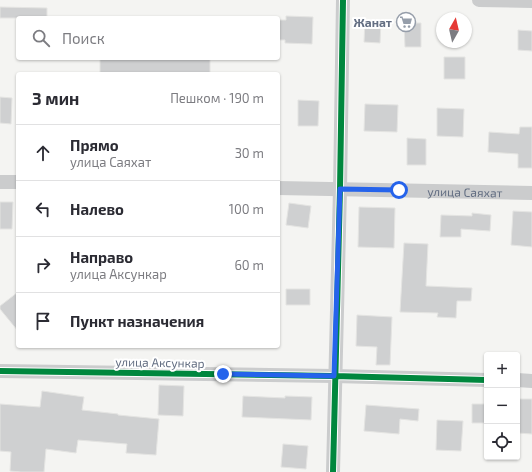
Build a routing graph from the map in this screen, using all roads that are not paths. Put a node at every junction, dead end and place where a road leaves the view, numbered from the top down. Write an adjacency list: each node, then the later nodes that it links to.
1 (343, 0): 7 (street)
2 (479, 0): 3 (street)
3 (532, 1)
4 (0, 182): 5 (street)
5 (16, 182)
6 (280, 188): 7 (street, улица Саяхат)
7 (340, 189): 8 (street, улица Саяхат); 10 (street)
8 (532, 193)
9 (0, 371): 10 (street, улица Аксункар)
10 (334, 376): 11 (street, улица Аксункар); 14 (street)
11 (484, 380)
12 (520, 380): 13 (street)
13 (532, 381)
14 (332, 472)

